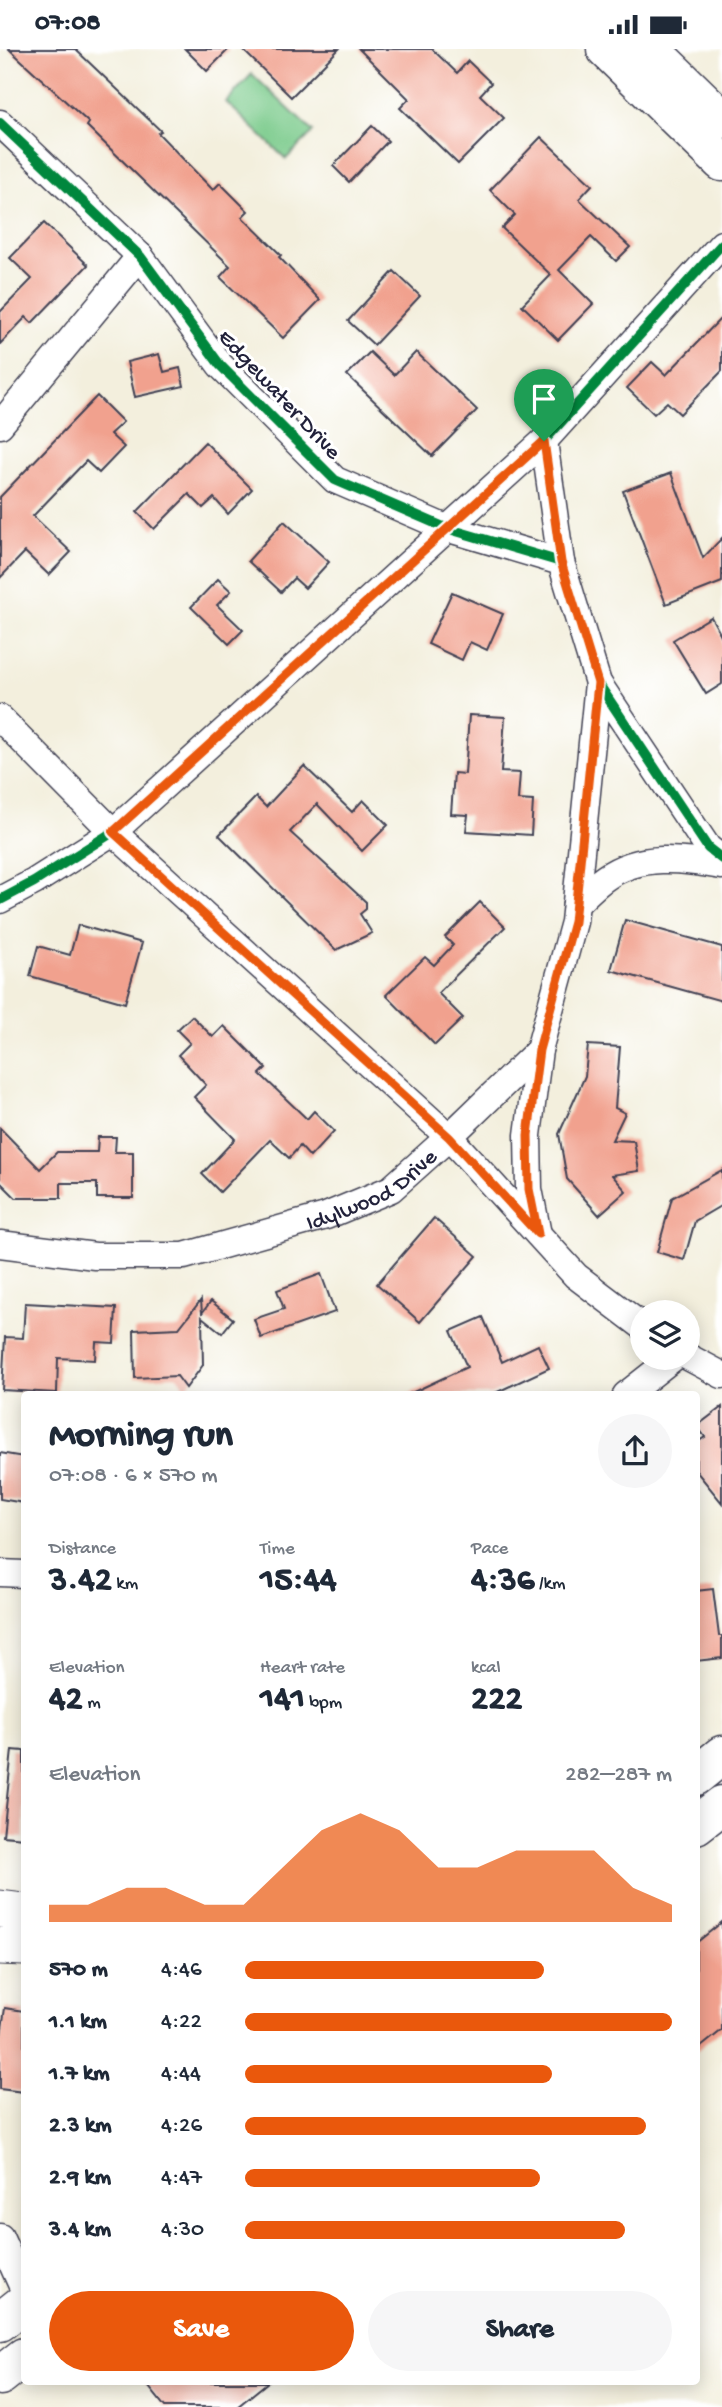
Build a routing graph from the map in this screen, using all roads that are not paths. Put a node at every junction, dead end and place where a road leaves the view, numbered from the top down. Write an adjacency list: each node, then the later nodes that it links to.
1 (624, 51): 2 (main road); 4 (main road)
2 (722, 119)
3 (0, 123): 6 (street, Edgewater Drive)
4 (722, 163)
5 (722, 244): 8 (street)
6 (140, 256): 7 (street); 9 (street, Edgewater Drive)
7 (0, 425)
8 (544, 441): 9 (street); 10 (street)
9 (446, 527): 10 (street, Edgewater Drive); 13 (street)
10 (561, 562): 11 (street)
11 (598, 683): 14 (street); 17 (street)
12 (0, 718): 13 (street)
13 (113, 832): 16 (street); 19 (street)
14 (722, 859)
15 (722, 866): 17 (street)
16 (0, 900)
17 (576, 904): 18 (street)
18 (539, 1050): 19 (street, Idylwood Drive); 20 (street)
19 (449, 1137): 20 (street); 21 (street, Idylwood Drive)
20 (538, 1234): 22 (street)
21 (0, 1244)
22 (630, 1317)
23 (700, 1363): 25 (street)
24 (658, 1370): 26 (street)
25 (722, 1375)
26 (631, 1391)
27 (0, 1573): 28 (street)
28 (21, 1574)
29 (722, 1755): 30 (main road)
30 (700, 1773)
31 (722, 1805): 32 (main road)
32 (700, 1822)
33 (0, 1909): 34 (main road)
34 (21, 1912)
35 (0, 1946): 36 (main road)
36 (21, 1947)
37 (0, 2237): 38 (street)
38 (21, 2283)
39 (21, 2305): 40 (main road)
40 (0, 2322)
41 (21, 2359): 42 (main road)
42 (0, 2376)

